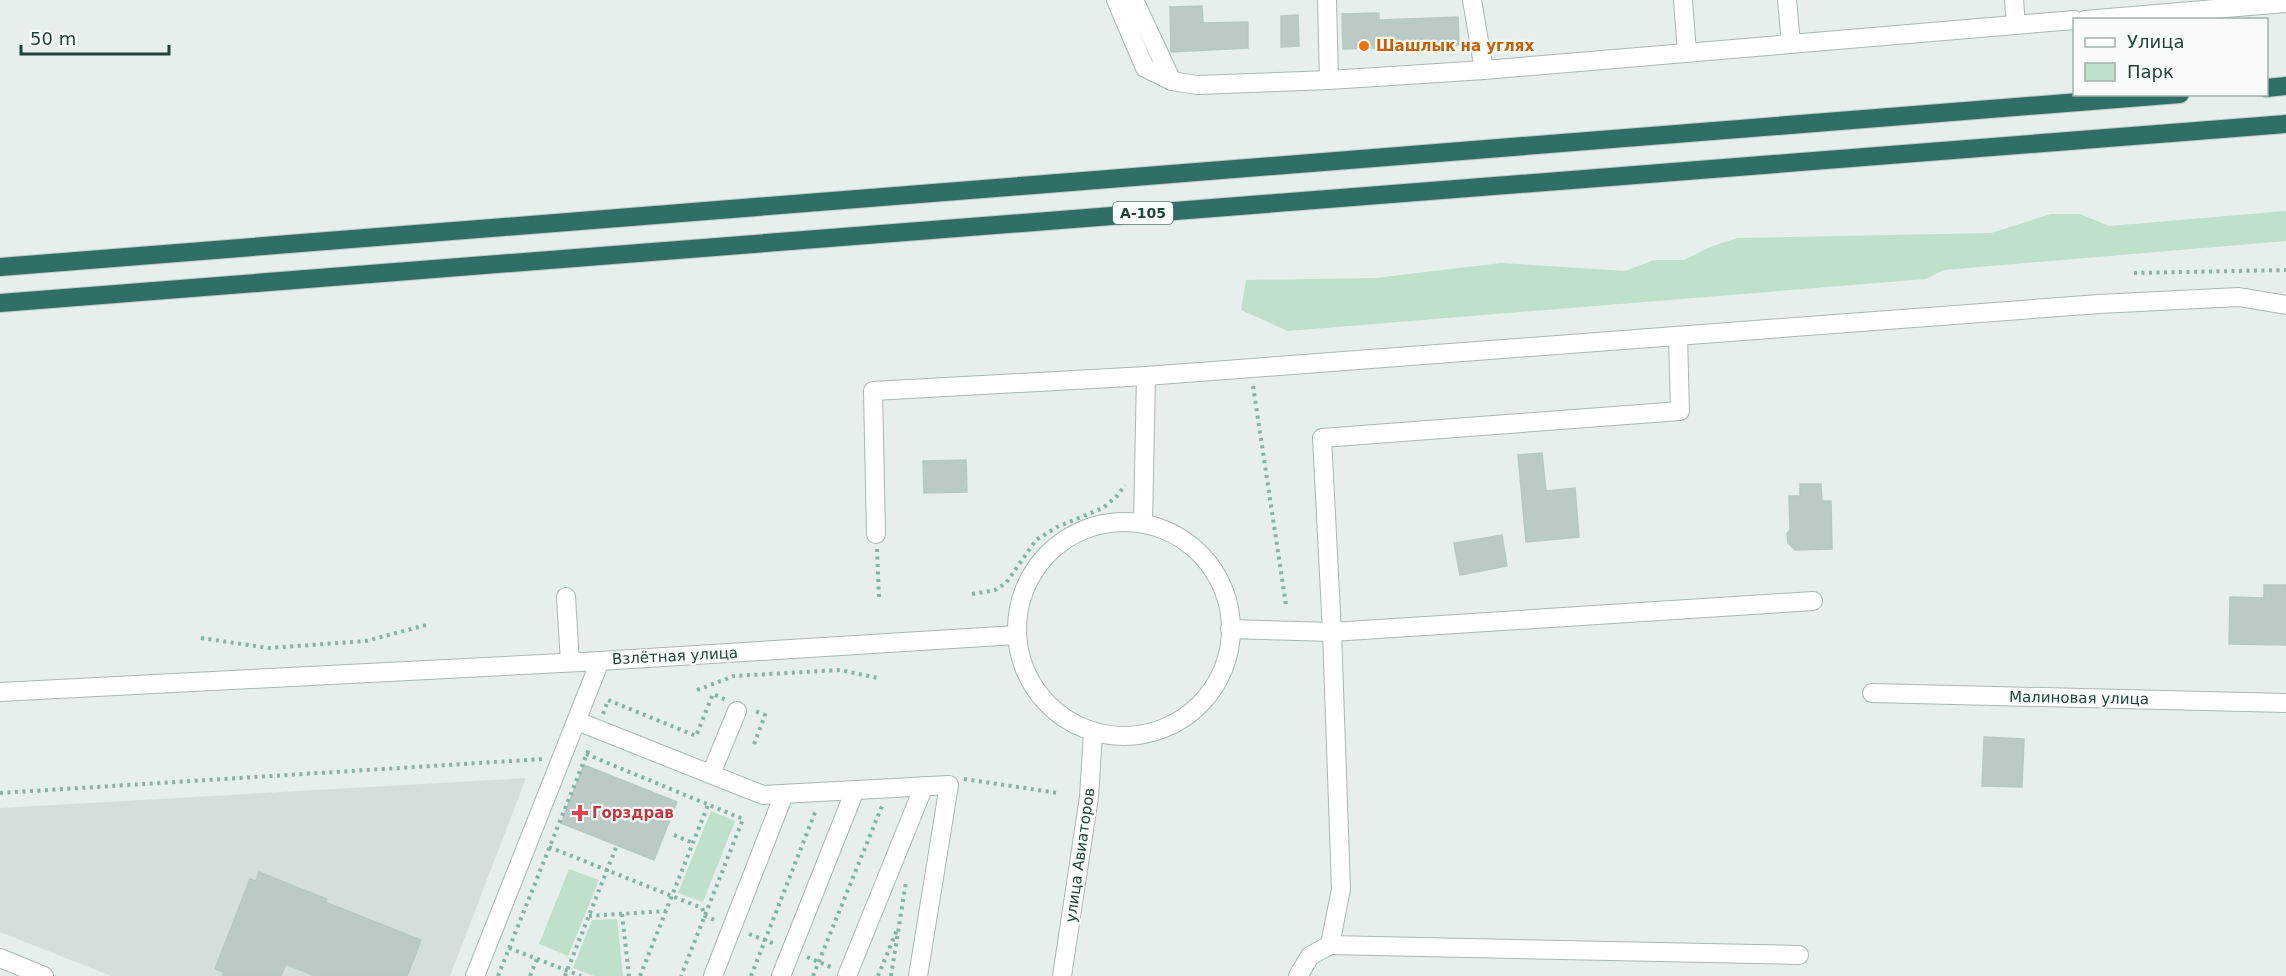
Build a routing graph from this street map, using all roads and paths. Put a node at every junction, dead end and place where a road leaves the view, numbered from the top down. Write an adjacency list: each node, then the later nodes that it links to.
1 (1116, 0): 17 (street)
2 (1134, 0): 17 (street)
3 (1327, 0): 16 (street)
4 (1472, 0): 15 (street)
5 (1683, 0): 14 (street)
6 (1786, 0): 13 (street)
7 (2014, 0): 12 (street)
8 (2236, 3): 9 (street); 10 (street)
9 (2286, 3)
10 (2103, 18)
11 (2073, 20): 12 (street)
12 (2016, 25): 13 (street)
13 (1791, 44): 14 (street)
14 (1687, 53): 15 (street)
15 (1484, 70): 16 (street)
16 (1329, 80): 17 (street)
17 (1172, 81)
18 (2286, 86): 19 (highway)
19 (2268, 88)
20 (2155, 96): 22 (highway)
21 (2286, 124): 25 (highway, А-105)
22 (0, 267)
23 (2286, 270): 24 (path)
24 (2134, 273)
25 (0, 303)
26 (2286, 305): 27 (street)
27 (1678, 337): 28 (street); 40 (street)
28 (1146, 376): 30 (street); 32 (street)
29 (1253, 385): 37 (path)
30 (1144, 457): 31 (street); 33 (path)
31 (1143, 523): 39 (street); 41 (street)
32 (876, 534): 35 (path)
33 (972, 594)
34 (566, 597): 44 (street)
35 (879, 599)
36 (1813, 601): 40 (street)
37 (1286, 605)
38 (430, 624): 42 (path)
39 (1230, 628): 40 (street); 53 (street)
40 (1332, 632): 77 (street)
41 (1016, 635): 43 (street, Взлётная улица); 53 (street)
42 (201, 638)
43 (600, 661): 44 (street); 51 (street, Взлётная улица)
44 (570, 662): 47 (street)
45 (878, 678): 46 (path)
46 (697, 690)
47 (0, 692)
48 (1872, 693): 49 (street, Малиновая улица)
49 (2286, 703)
50 (738, 707): 52 (path); 54 (path); 57 (street)
51 (577, 721): 52 (street); 56 (street, Взлётная улица)
52 (597, 729): 55 (path); 57 (street)
53 (1093, 733): 102 (street, улица Авиаторов)
54 (754, 744)
55 (586, 754): 64 (path); 68 (path)
56 (562, 758): 60 (path); 87 (street, Взлётная улица)
57 (711, 774): 61 (street)
58 (924, 786): 59 (street); 85 (street); 101 (street)
59 (855, 790): 61 (street); 79 (street)
60 (0, 794)
61 (784, 794): 75 (street)
62 (883, 802): 83 (path)
63 (819, 804): 76 (path)
64 (708, 805): 66 (path); 74 (path)
65 (674, 835): 66 (path)
66 (693, 843): 70 (path)
67 (617, 845): 69 (path)
68 (549, 847): 69 (path); 78 (path)
69 (607, 870): 70 (path); 73 (path)
70 (672, 897): 71 (path); 74 (path)
71 (666, 910): 72 (path); 93 (path)
72 (622, 914): 73 (path); 92 (path)
73 (589, 916): 84 (path)
74 (705, 916): 75 (path); 94 (path)
75 (732, 927): 76 (path); 95 (street)
76 (765, 940): 79 (path); 96 (path)
77 (1330, 945): 80 (street); 103 (street)
78 (509, 948): 82 (path); 88 (path)
79 (791, 951): 83 (path); 97 (street)
80 (1798, 955)
81 (0, 958): 86 (street)
82 (537, 959): 84 (path); 89 (path)
83 (818, 962): 85 (path); 98 (path)
84 (567, 970): 90 (path); 91 (path)
85 (848, 975)
86 (44, 976)
87 (475, 976)
88 (498, 976)
89 (530, 976)
90 (565, 976)
91 (581, 976)
92 (629, 976)
93 (640, 976)
94 (681, 976)
95 (713, 976)
96 (751, 976)
97 (781, 976)
98 (813, 976)
99 (878, 976): 100 (path)
100 (891, 976)
101 (918, 976)
102 (1062, 976)
103 (1298, 976)

